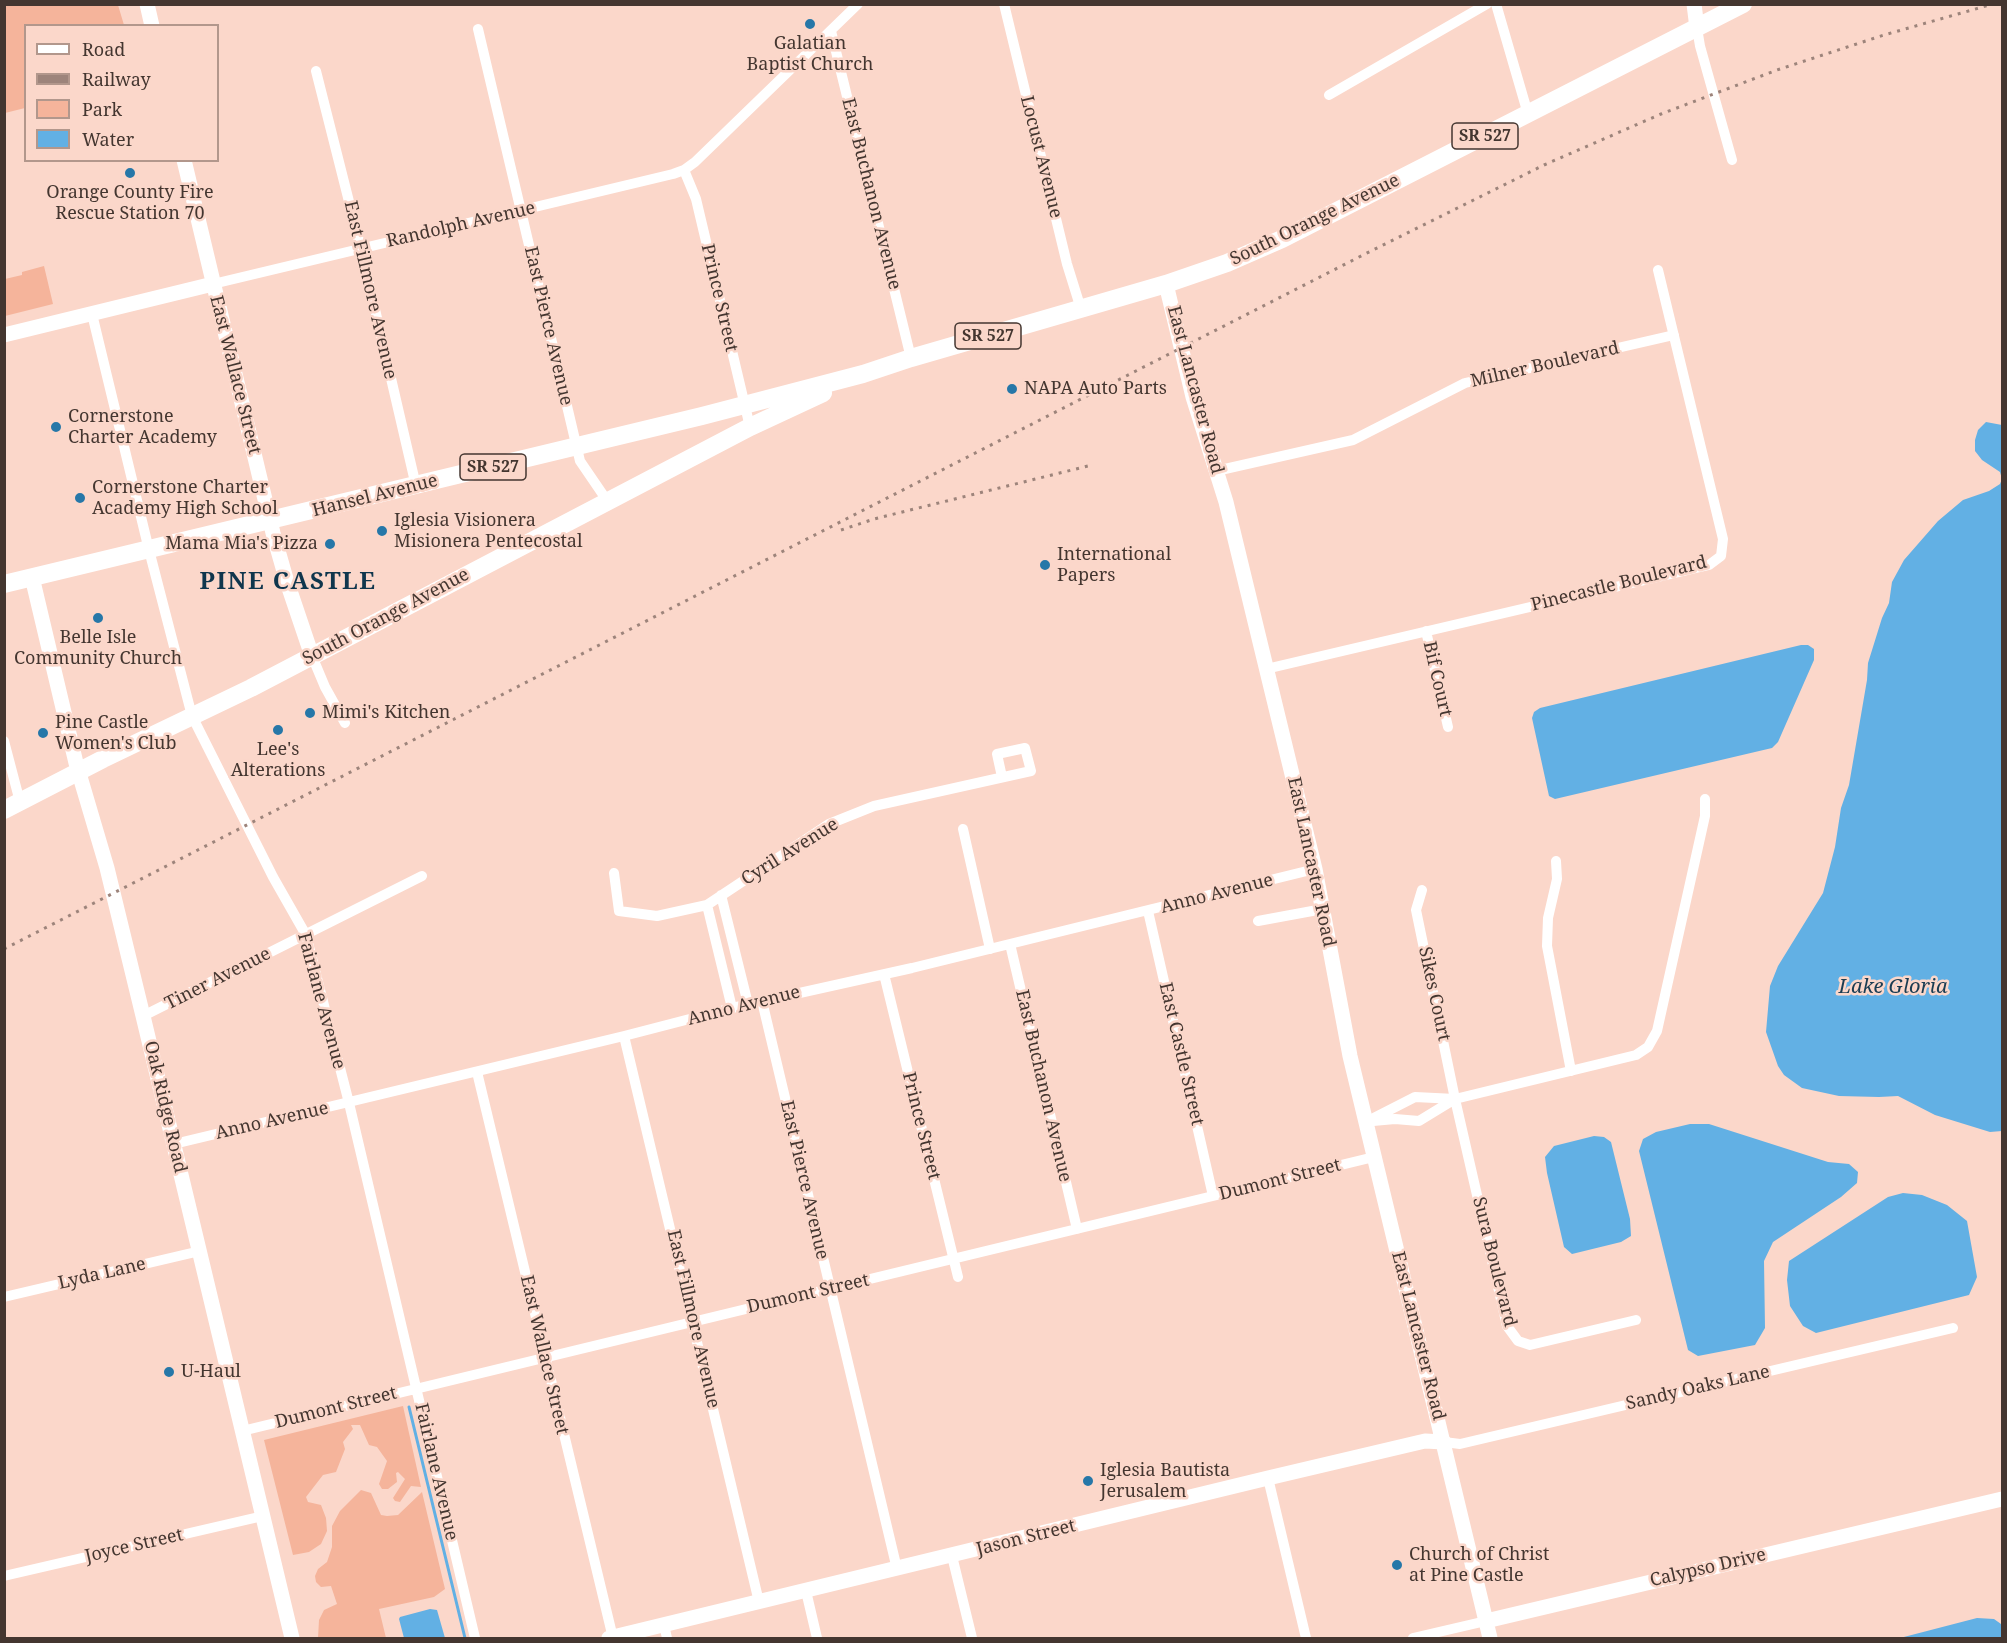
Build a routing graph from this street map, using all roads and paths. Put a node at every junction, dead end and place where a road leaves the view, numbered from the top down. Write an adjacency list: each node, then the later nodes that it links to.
1 (147, 4): 8 (street)
2 (858, 4): 11 (street, Randolph Avenue)
3 (1004, 4): 23 (street, Locust Avenue)
4 (1487, 4): 13 (street)
5 (1496, 4): 14 (street)
6 (1694, 4): 9 (street)
7 (1743, 4): 9 (main road, South Orange Avenue / SR 527)
8 (152, 24)
9 (1697, 28): 14 (main road, South Orange Avenue / SR 527); 15 (street)
10 (478, 29): 18 (street, East Pierce Avenue)
11 (831, 31): 17 (street, Randolph Avenue); 27 (street, East Buchanon Avenue)
12 (316, 71): 19 (street, East Fillmore Avenue)
13 (1329, 95)
14 (1527, 114): 22 (main road, South Orange Avenue / SR 527)
15 (1732, 160)
16 (184, 162): 21 (street, East Wallace Street)
17 (684, 170): 18 (street, Randolph Avenue); 29 (street, Prince Street)
18 (522, 211): 19 (street, Randolph Avenue); 31 (street, East Pierce Avenue)
19 (361, 249): 21 (street, Randolph Avenue); 33 (street, East Fillmore Avenue)
20 (1658, 270): 26 (street, Pinecastle Boulevard)
21 (213, 284): 24 (street, Randolph Avenue); 35 (street, East Wallace Street)
22 (1166, 284): 23 (main road, South Orange Avenue / SR 527); 32 (street, East Lancaster Road)
23 (1081, 309): 27 (main road, South Orange Avenue / SR 527)
24 (92, 314): 25 (street, Randolph Avenue); 36 (street, Fairlane Avenue)
25 (4, 335)
26 (1674, 335): 32 (street, Milner Boulevard); 39 (street, Pinecastle Boulevard)
27 (911, 358): 28 (main road, South Orange Avenue / SR 527)
28 (863, 374): 29 (main road, South Orange Avenue / SR 527); 30 (main road, South Orange Avenue / SR 527)
29 (745, 404): 30 (street, Prince Street); 31 (main road, Hansel Avenue / SR 527)
30 (750, 427): 34 (main road, South Orange Avenue / SR 527)
31 (577, 447): 33 (main road, Hansel Avenue / SR 527); 34 (street, East Pierce Avenue)
32 (1216, 471): 41 (street, East Lancaster Road)
33 (416, 486): 35 (main road, Hansel Avenue / SR 527)
34 (608, 502): 40 (main road, South Orange Avenue / SR 527)
35 (270, 521): 36 (main road, Hansel Avenue / SR 527); 40 (street, East Wallace Street)
36 (149, 550): 37 (main road, Hansel Avenue / SR 527); 42 (street, Fairlane Avenue)
37 (32, 577): 38 (main road, Hansel Avenue / SR 527); 46 (street, Oak Ridge Road)
38 (4, 584)
39 (1426, 631): 41 (street, Pinecastle Boulevard); 44 (street, Bif Court)
40 (312, 656): 42 (main road, South Orange Avenue / SR 527); 43 (street)
41 (1266, 669): 52 (street, East Lancaster Road)
42 (192, 716): 46 (main road, South Orange Avenue / SR 527); 61 (street, Fairlane Avenue)
43 (345, 723)
44 (1448, 727)
45 (4, 741): 49 (street)
46 (79, 772): 49 (main road, South Orange Avenue / SR 527); 70 (street, Oak Ridge Road)
47 (1002, 777): 56 (street, Cyril Avenue)
48 (1705, 799): 72 (street)
49 (12, 806)
50 (963, 829): 63 (street)
51 (1556, 861): 72 (street)
52 (1314, 869): 58 (street, East Lancaster Road); 59 (street, Anno Avenue)
53 (614, 873): 57 (street, Cyril Avenue)
54 (422, 876): 61 (street, Tiner Avenue)
55 (1422, 890): 75 (street, Sikes Court)
56 (721, 896): 57 (street, Cyril Avenue); 65 (street)
57 (707, 905): 66 (street)
58 (1323, 909): 60 (street); 78 (street, East Lancaster Road)
59 (1148, 911): 62 (street, Anno Avenue); 81 (street, East Castle Street)
60 (1258, 921)
61 (306, 935): 70 (street, Tiner Avenue); 76 (street, Fairlane Avenue)
62 (1010, 944): 63 (street, Anno Avenue); 82 (street, East Buchanon Avenue)
63 (990, 949): 64 (street, Anno Avenue)
64 (884, 974): 67 (street, Anno Avenue); 84 (street, Prince Street)
65 (742, 983): 66 (street); 68 (street)
66 (727, 989): 69 (street)
67 (762, 1001): 68 (street, Anno Avenue); 86 (street, East Pierce Avenue)
68 (748, 1004): 69 (street, Anno Avenue)
69 (732, 1008): 71 (street, Anno Avenue)
70 (143, 1016): 79 (street, Oak Ridge Road)
71 (624, 1036): 73 (street, Anno Avenue); 88 (street, East Fillmore Avenue)
72 (1571, 1071): 75 (street)
73 (477, 1072): 76 (street, Anno Avenue); 91 (street, East Wallace Street)
74 (1426, 1097): 75 (street); 77 (street); 78 (street)
75 (1455, 1099): 77 (street); 89 (street, Sura Boulevard)
76 (349, 1103): 79 (street, Anno Avenue); 92 (street, Fairlane Avenue)
77 (1431, 1116): 78 (street)
78 (1366, 1122): 80 (street, East Lancaster Road)
79 (174, 1144): 83 (street, Oak Ridge Road)
80 (1374, 1157): 81 (street, Dumont Street); 94 (street, East Lancaster Road)
81 (1213, 1196): 82 (street, Dumont Street)
82 (1077, 1229): 84 (street, Dumont Street)
83 (200, 1251): 87 (street, Lyda Lane); 93 (street, Oak Ridge Road)
84 (953, 1258): 85 (street, Prince Street); 86 (street, Dumont Street)
85 (958, 1277)
86 (830, 1289): 88 (street, Dumont Street); 99 (street, East Pierce Avenue)
87 (4, 1297)
88 (693, 1320): 91 (street, Dumont Street); 102 (street, East Fillmore Avenue)
89 (1636, 1320)
90 (1953, 1328): 94 (street, Sandy Oaks Lane)
91 (544, 1357): 92 (street, Dumont Street); 107 (street, East Wallace Street)
92 (417, 1389): 93 (street, Dumont Street); 106 (street, Fairlane Avenue)
93 (242, 1431): 97 (street, Oak Ridge Road)
94 (1444, 1442): 95 (street, Jason Street); 103 (street, East Lancaster Road)
95 (1268, 1478): 98 (street, Jason Street); 110 (street)
96 (2002, 1498): 103 (street, Calypso Drive)
97 (263, 1516): 100 (street, Joyce Street); 105 (street, Oak Ridge Road)
98 (952, 1556): 99 (street, Jason Street); 109 (street)
99 (897, 1569): 101 (street, Jason Street)
100 (4, 1576)
101 (806, 1591): 102 (street, Jason Street); 108 (street)
102 (759, 1602): 104 (street, Jason Street)
103 (1486, 1621): 111 (street, Calypso Drive); 112 (street, East Lancaster Road)
104 (665, 1632): 107 (street, Jason Street)
105 (292, 1638)
106 (476, 1638)
107 (611, 1638)
108 (817, 1638)
109 (972, 1638)
110 (1306, 1638)
111 (1413, 1638)
112 (1490, 1638)

